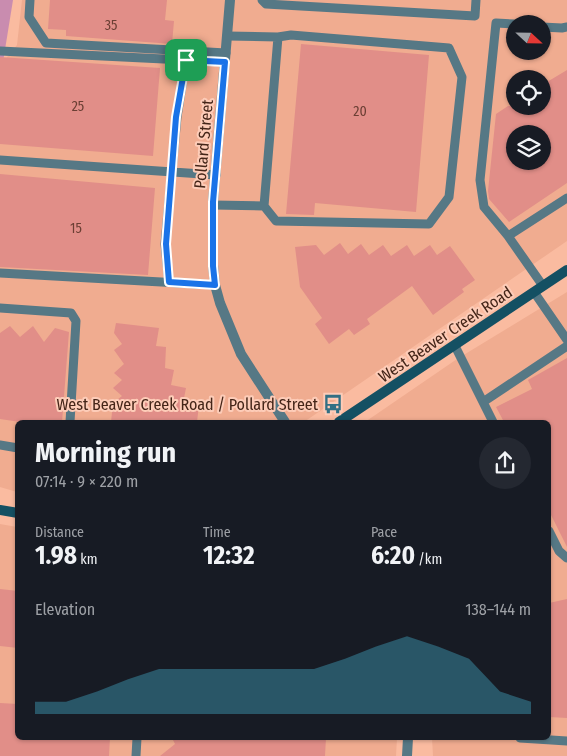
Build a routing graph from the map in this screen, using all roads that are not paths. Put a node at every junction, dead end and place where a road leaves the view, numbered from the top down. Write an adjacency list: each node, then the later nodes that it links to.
1 (30, 0): 11 (lane)
2 (230, 0): 8 (street, Pollard Street)
3 (262, 0): 4 (lane)
4 (476, 0)
5 (506, 24): 19 (lane)
6 (551, 27): 7 (lane)
7 (567, 27)
8 (227, 36): 9 (lane); 11 (street, Pollard Street)
9 (278, 37): 18 (lane); 18 (lane)
10 (0, 51): 12 (lane)
11 (225, 58): 12 (lane); 15 (street, Pollard Street)
12 (186, 60): 14 (lane)
13 (0, 160): 14 (lane)
14 (172, 172): 15 (lane); 22 (lane)
15 (216, 175): 17 (street, Pollard Street)
16 (567, 198): 19 (lane)
17 (213, 205): 18 (lane); 23 (street, Pollard Street)
18 (264, 206)
19 (508, 236): 24 (lane)
20 (567, 270): 24 (street, West Beaver Creek Road)
21 (0, 274): 22 (lane)
22 (169, 282): 23 (lane)
23 (215, 285): 31 (street, Pollard Street)
24 (538, 289): 26 (lane); 27 (street, West Beaver Creek Road)
25 (0, 308): 30 (lane)
26 (567, 340)
27 (455, 346): 29 (lane); 32 (street, West Beaver Creek Road)
28 (567, 346): 29 (lane)
29 (483, 402): 33 (lane)
30 (70, 420)
31 (284, 420)
32 (341, 420)
33 (493, 420)
34 (0, 445): 35 (lane)
35 (15, 448)
36 (0, 510): 37 (street)
37 (15, 512)
38 (551, 535): 39 (lane)
39 (567, 558)
40 (137, 740): 44 (lane)
41 (408, 740): 45 (street)
42 (551, 740): 43 (lane)
43 (567, 741)
44 (136, 756)
45 (407, 756)

